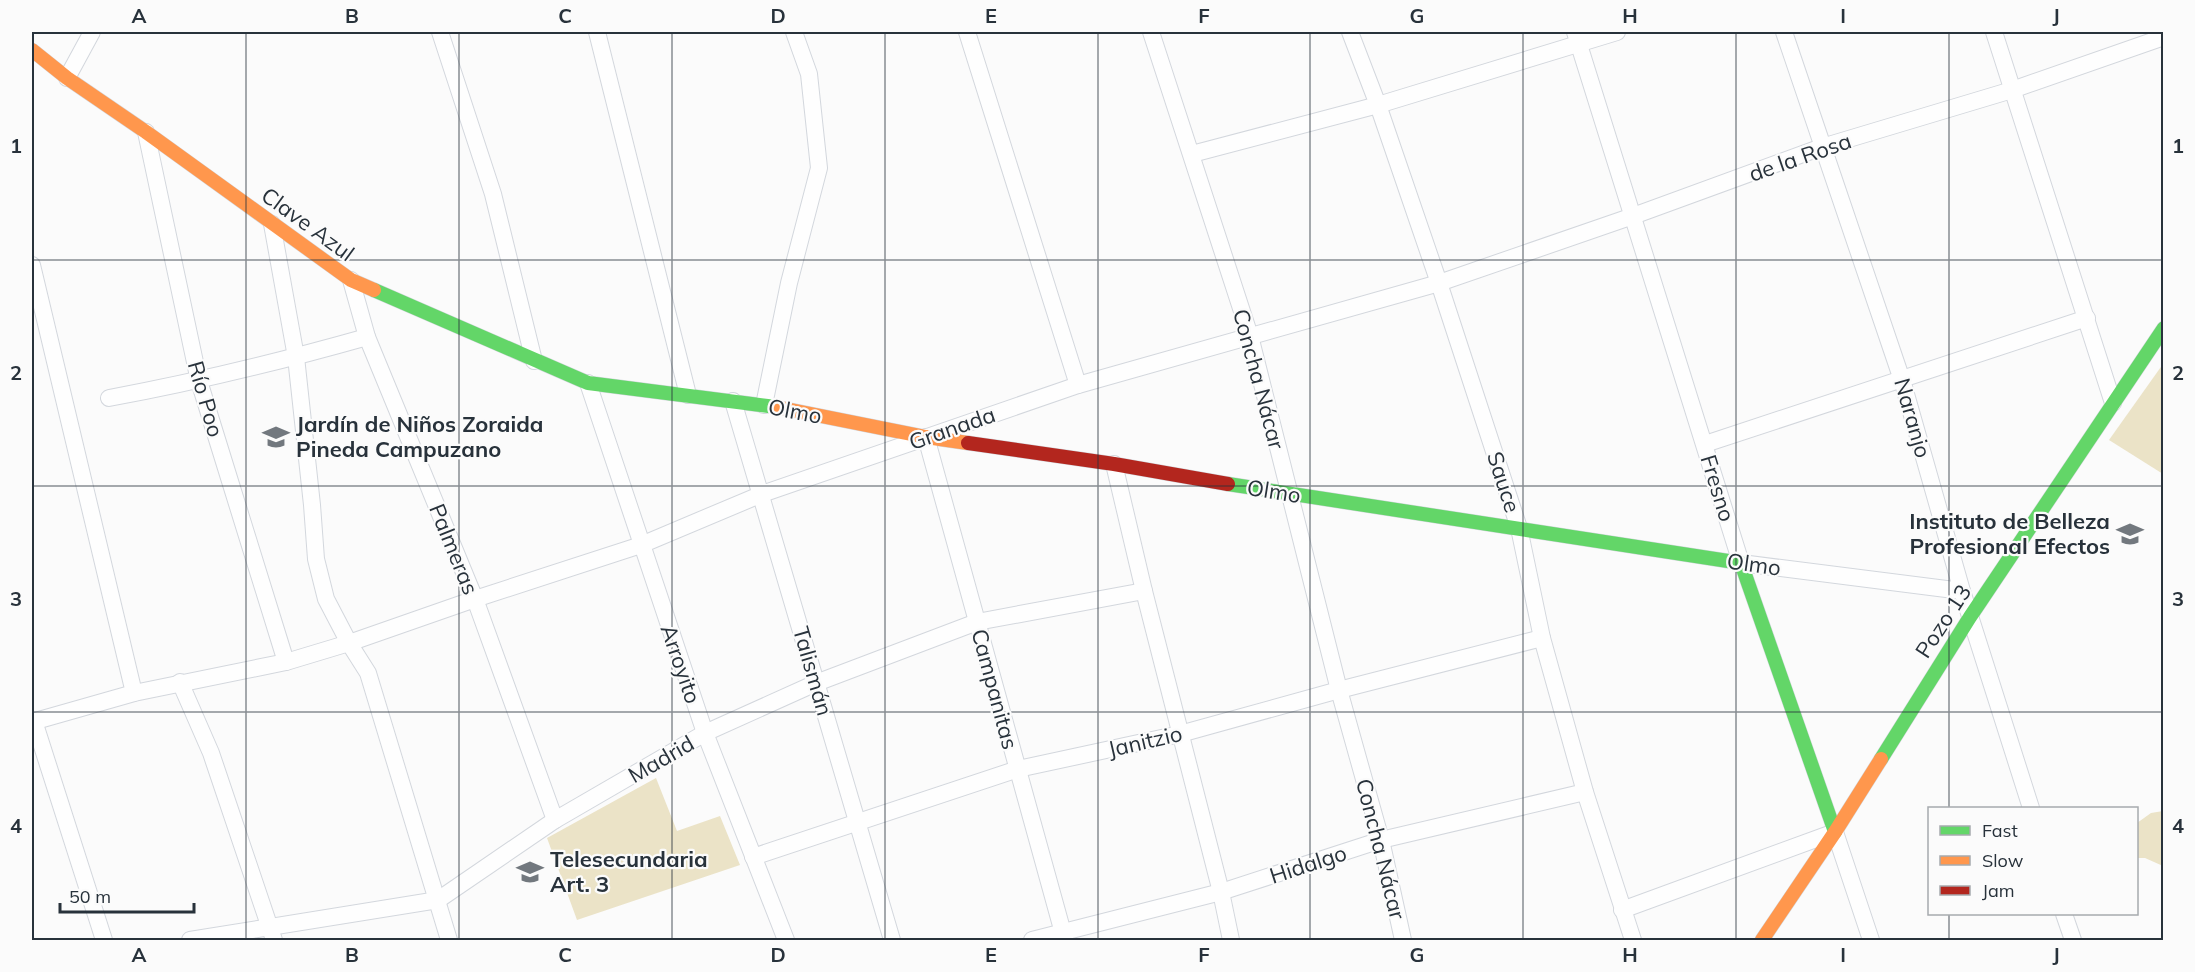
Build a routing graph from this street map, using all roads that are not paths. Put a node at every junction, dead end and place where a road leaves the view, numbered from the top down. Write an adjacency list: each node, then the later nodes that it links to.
1 (92, 32): 14 (street)
2 (440, 32): 30 (street)
3 (597, 32): 35 (street)
4 (794, 32): 39 (street)
5 (967, 32): 34 (street)
6 (1151, 32): 19 (street, Concha Nácar)
7 (1350, 32): 16 (street, Sauce)
8 (1617, 32): 12 (street)
9 (1784, 32): 18 (street, Naranjo)
10 (1994, 32): 15 (street)
11 (2163, 37): 15 (street, de la Rosa)
12 (1578, 38): 16 (street); 20 (street, Fresno)
13 (32, 50): 14 (main road, Clave Azul)
14 (67, 78): 17 (main road, Clave Azul)
15 (2012, 90): 18 (street, de la Rosa); 25 (street)
16 (1378, 105): 19 (street); 24 (street, Sauce)
17 (146, 132): 21 (main road, Clave Azul); 32 (street, Río Poo)
18 (1822, 147): 20 (street, de la Rosa); 31 (street, Naranjo)
19 (1192, 153): 27 (street, Concha Nácar)
20 (1634, 216): 24 (street, de la Rosa); 41 (street, Fresno)
21 (272, 224): 23 (main road, Clave Azul); 29 (street)
22 (32, 265): 59 (street)
23 (351, 280): 28 (street, Palmeras); 30 (main road, Clave Azul)
24 (1439, 283): 27 (street, Granada); 45 (street, Sauce)
25 (2087, 318): 31 (street); 38 (street)
26 (2163, 328): 38 (main road, Pozo 13)
27 (1250, 336): 34 (street, Granada); 44 (street, Concha Nácar)
28 (367, 337): 29 (street); 50 (street, Palmeras)
29 (296, 357): 32 (street); 54 (street)
30 (534, 361): 33 (main road, Clave Azul)
31 (1902, 380): 41 (street); 49 (street, Naranjo)
32 (199, 381): 36 (street); 55 (street, Río Poo)
33 (588, 383): 35 (main road, Olmo); 46 (street, Arroyito)
34 (1078, 385): 40 (street, Granada)
35 (688, 395): 37 (main road, Olmo)
36 (109, 398)
37 (733, 401): 39 (main road, Olmo); 43 (street, Talismán)
38 (2113, 403): 51 (main road, Pozo 13)
39 (764, 405): 40 (main road, Olmo)
40 (926, 437): 42 (main road, Olmo); 43 (street, Granada); 52 (street, Campanitas)
41 (1705, 444): 47 (street, Fresno)
42 (1114, 464): 44 (main road, Olmo); 48 (street)
43 (762, 494): 46 (street, Granada); 57 (street, Talismán)
44 (1289, 495): 45 (main road, Olmo); 58 (street, Concha Nácar)
45 (1519, 528): 47 (main road, Olmo); 53 (street, Sauce)
46 (641, 545): 50 (street, Granada); 61 (street, Arroyito)
47 (1741, 563): 49 (street, Olmo); 68 (main road, Fresno)
48 (1144, 591): 52 (street, Madrid); 62 (street)
49 (1962, 591): 51 (street, Naranjo)
50 (475, 599): 54 (street, Granada); 66 (street, Palmeras)
51 (1970, 617): 65 (street, Naranjo); 68 (main road, Pozo 13)
52 (977, 622): 57 (street, Madrid); 63 (street, Campanitas)
53 (1542, 638): 58 (street, Janitzio); 64 (street, Sauce)
54 (349, 643): 55 (street, Granada); 72 (street)
55 (286, 662): 56 (street, Granada)
56 (180, 682): 59 (street, Granada); 75 (street)
57 (816, 683): 61 (street, Madrid); 67 (street, Talismán)
58 (1339, 690): 62 (street, Janitzio); 69 (street, Concha Nácar)
59 (134, 693): 60 (street, Granada)
60 (33, 722): 78 (street)
61 (705, 734): 66 (street, Madrid); 70 (street, Arroyito)
62 (1180, 734): 63 (street, Janitzio); 71 (street)
63 (1018, 769): 67 (street, Janitzio); 76 (street, Campanitas)
64 (1585, 792): 69 (street, Hidalgo); 73 (street, Sauce)
65 (2031, 807)
66 (555, 820): 72 (street, Madrid)
67 (858, 823): 70 (street, Janitzio); 82 (street, Talismán)
68 (1835, 832): 73 (street); 86 (main road, Pozo 13); 87 (street, Fresno)
69 (1381, 840): 71 (street, Hidalgo); 85 (street, Concha Nácar)
70 (753, 857): 81 (street, Arroyito)
71 (1221, 892): 76 (street, Hidalgo); 84 (street)
72 (438, 900): 75 (street, Madrid); 80 (street)
73 (1622, 910): 77 (street, Sauce)
74 (2064, 915): 88 (street)
75 (272, 934): 79 (street, Madrid)
76 (1064, 936): 83 (street, Hidalgo)
77 (1628, 939)
78 (104, 940)
79 (190, 940)
80 (449, 940)
81 (786, 940)
82 (892, 940)
83 (1032, 940)
84 (1231, 940)
85 (1403, 940)
86 (1762, 940)
87 (1871, 940)
88 (2073, 940)

